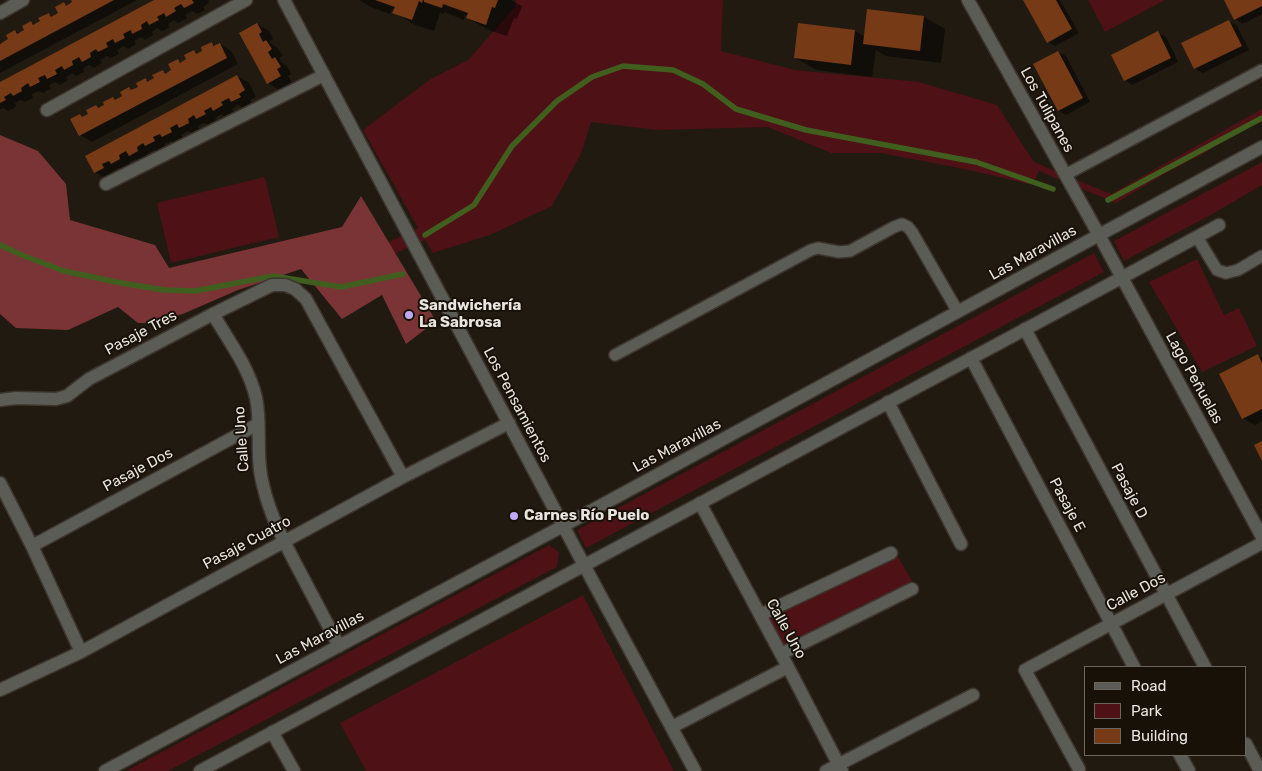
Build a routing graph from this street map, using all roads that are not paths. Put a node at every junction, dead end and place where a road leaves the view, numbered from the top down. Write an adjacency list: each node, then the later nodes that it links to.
1 (23, 0): 5 (street)
2 (246, 0): 8 (street)
3 (284, 0): 7 (street, Los Pensamientos)
4 (968, 0): 10 (street, Los Tulipanes)
5 (0, 13)
6 (1262, 70): 10 (lane)
7 (324, 75): 11 (street); 24 (street, Los Pensamientos)
8 (47, 110)
9 (1262, 147): 13 (street, Las Maravillas)
10 (1065, 175): 13 (street, Los Tulipanes)
11 (106, 184)
12 (1219, 225): 14 (street)
13 (1099, 235): 16 (street, Lago Peñuelas); 17 (street, Las Maravillas)
14 (1197, 237): 15 (lane); 16 (street)
15 (1262, 256)
16 (1121, 278): 19 (street); 30 (street, Lago Peñuelas)
17 (958, 312): 20 (lane); 29 (street, Las Maravillas)
18 (212, 314): 22 (street, Pasaje Tres); 25 (street, Calle Uno); 26 (street, Pasaje Tres)
19 (1025, 329): 21 (street); 38 (street, Pasaje D)
20 (616, 355)
21 (971, 358): 23 (street); 40 (street, Pasaje E)
22 (0, 400)
23 (888, 402): 28 (street); 33 (street)
24 (509, 423): 26 (street, Pasaje Cuatro); 29 (street, Los Pensamientos)
25 (258, 424): 31 (street, Calle Uno); 34 (street, Pasaje Dos)
26 (403, 477): 31 (street, Pasaje Cuatro)
27 (0, 483): 34 (street)
28 (700, 503): 36 (street); 39 (street, Calle Uno)
29 (564, 526): 36 (street, Los Pensamientos); 41 (street, Las Maravillas)
30 (1262, 537)
31 (284, 542): 41 (street, Calle Uno); 42 (street, Pasaje Cuatro)
32 (1262, 543): 38 (street, Calle Dos)
33 (961, 544)
34 (32, 546): 42 (street)
35 (891, 553): 39 (street)
36 (584, 565): 49 (street, Los Pensamientos); 50 (street)
37 (912, 589): 43 (street)
38 (1166, 595): 40 (street, Calle Dos); 45 (street, Pasaje D)
39 (760, 615): 43 (street, Calle Uno)
40 (1111, 624): 44 (street, Pasaje E); 54 (street, Calle Dos)
41 (339, 646): 55 (street, Las Maravillas)
42 (81, 652): 47 (street, Pasaje Cuatro)
43 (781, 654): 46 (street, Calle Uno)
44 (1133, 666)
45 (1204, 666)
46 (788, 667): 49 (street); 53 (street, Calle Uno)
47 (0, 690)
48 (973, 696): 53 (street)
49 (672, 727): 58 (street, Los Pensamientos)
50 (272, 732): 56 (street); 57 (street)
51 (1247, 746): 61 (street)
52 (1181, 756): 60 (street)
53 (840, 768): 59 (street)
54 (1079, 769)
55 (105, 771)
56 (200, 771)
57 (294, 771)
58 (695, 771)
59 (826, 771)
60 (1189, 771)
61 (1260, 771)

